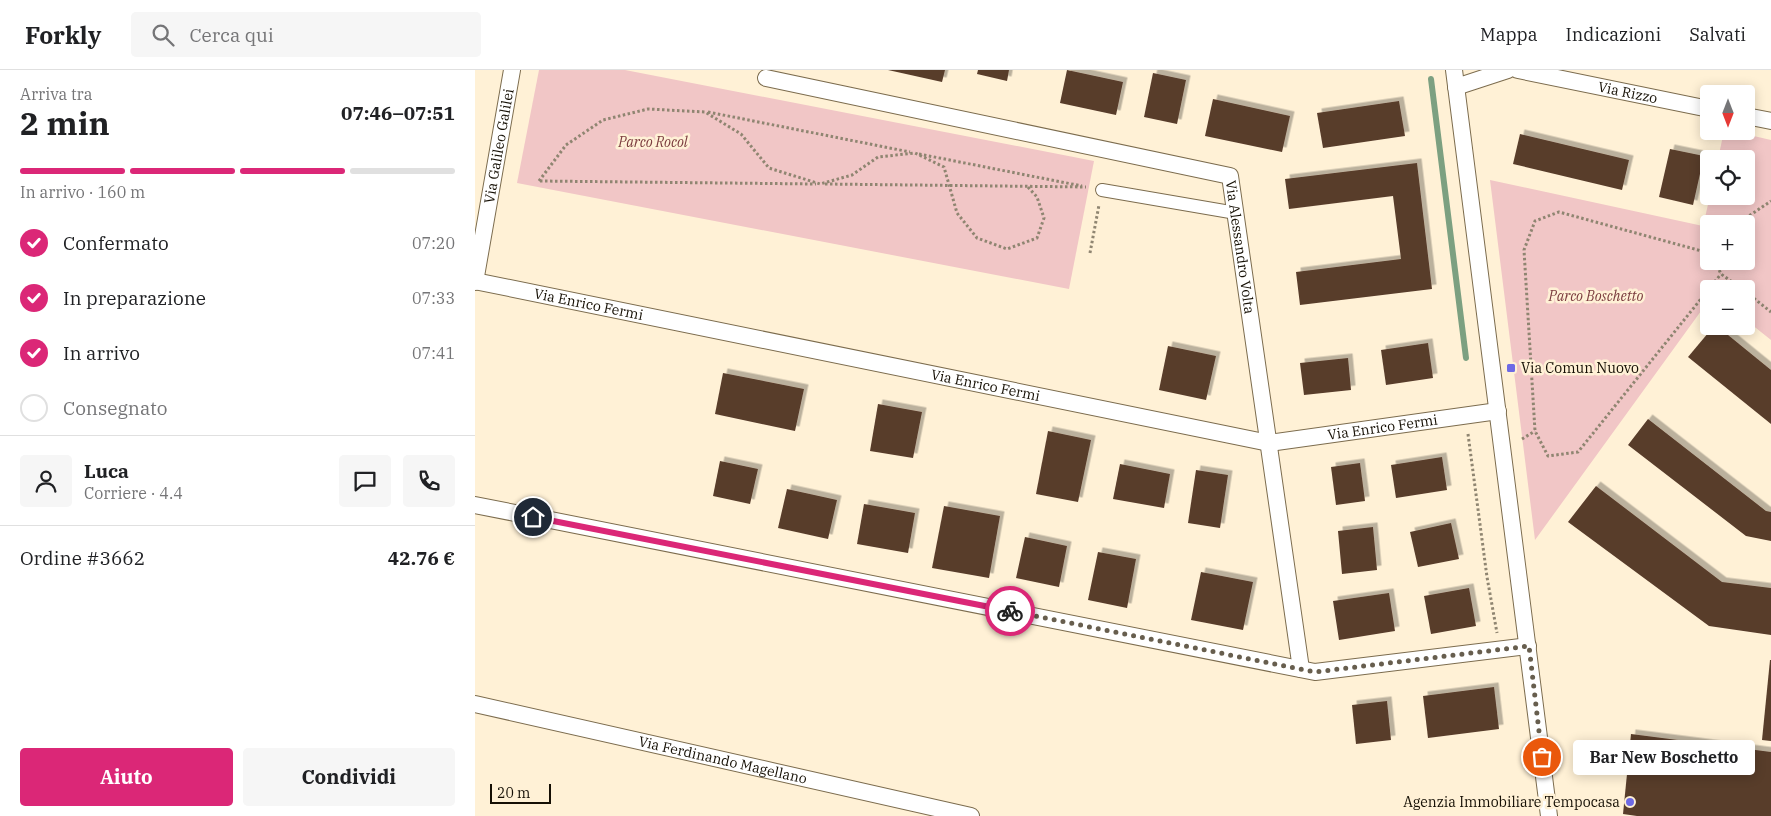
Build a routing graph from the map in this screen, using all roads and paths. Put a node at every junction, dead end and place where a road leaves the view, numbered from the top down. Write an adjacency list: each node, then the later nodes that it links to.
1 (512, 70): 23 (street, Via Galileo Galilei)
2 (1454, 70): 6 (street)
3 (1508, 70): 6 (street)
4 (1518, 70): 7 (street, Via Rizzo)
5 (766, 78): 17 (street, Via Alessandro Volta)
6 (1456, 87): 26 (street)
7 (1700, 106)
8 (705, 112): 11 (path); 12 (path); 12 (path)
9 (1755, 118): 10 (street)
10 (1771, 121)
11 (915, 153): 12 (path); 13 (path); 14 (path)
12 (820, 184): 13 (path)
13 (950, 185): 14 (path); 14 (path)
14 (1027, 186)
15 (1102, 190): 17 (street)
16 (1771, 201): 18 (path)
17 (1236, 214): 30 (street, Via Alessandro Volta)
18 (1750, 215)
19 (1700, 251): 28 (path)
20 (1719, 270): 21 (path)
21 (1721, 274): 22 (path); 28 (path)
22 (1729, 280)
23 (475, 281): 30 (street, Via Enrico Fermi)
24 (1755, 299): 25 (path)
25 (1771, 312)
26 (1498, 411): 27 (street, Via Enrico Fermi); 32 (street)
27 (1465, 416): 30 (street, Via Enrico Fermi); 33 (path)
28 (1535, 431): 29 (path)
29 (1521, 439)
30 (1269, 443): 34 (street, Via Alessandro Volta)
31 (475, 505): 34 (street)
32 (1529, 646): 33 (street); 37 (street)
33 (1501, 650): 34 (street)
34 (1301, 669)
35 (475, 704): 36 (street, Via Ferdinando Magellano)
36 (971, 816)
37 (1549, 816)

